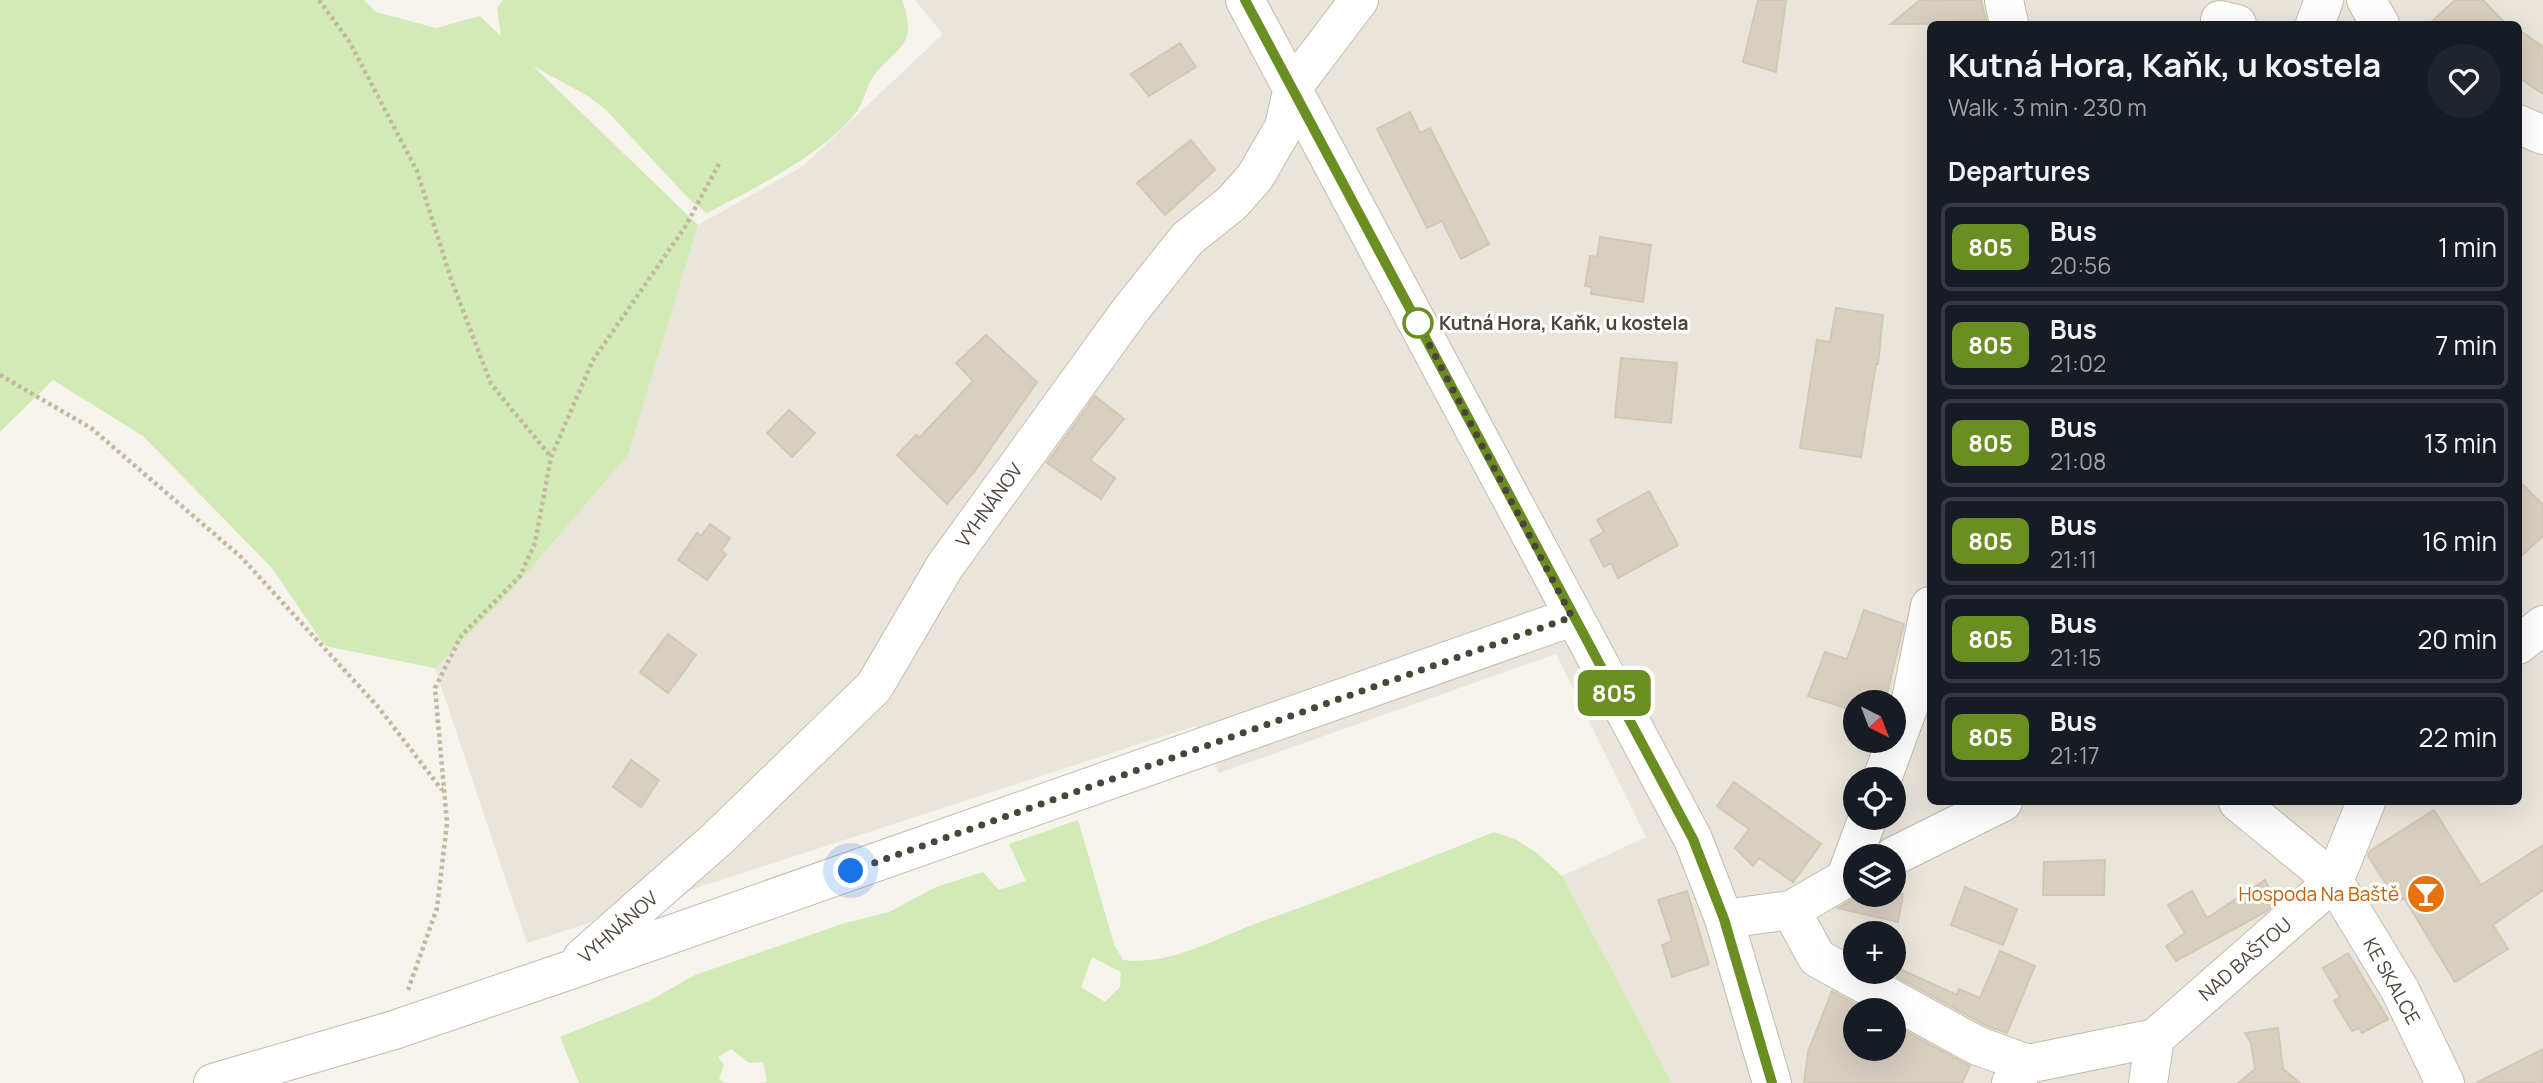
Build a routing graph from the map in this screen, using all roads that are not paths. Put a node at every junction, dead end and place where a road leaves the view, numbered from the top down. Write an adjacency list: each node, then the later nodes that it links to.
1 (1245, 0): 9 (street)
2 (1359, 0): 9 (street)
3 (2004, 0): 6 (street)
4 (2324, 0): 7 (street)
5 (2367, 0): 8 (street)
6 (2008, 21)
7 (2316, 21)
8 (2378, 21)
9 (1293, 87): 12 (street); 25 (street, VYHNÁNOV)
10 (2522, 126): 11 (street)
11 (2543, 135)
12 (1572, 617): 24 (street); 25 (street, VYHNÁNOV)
13 (1927, 621): 16 (street)
14 (2543, 625): 15 (street)
15 (2522, 642)
16 (1886, 767)
17 (1997, 805): 20 (street)
18 (2242, 805): 22 (street, KE SKALCE)
19 (2365, 805): 22 (street)
20 (1906, 850)
21 (1843, 880): 23 (street)
22 (2334, 881): 26 (street, NAD BAŠTOU); 31 (street, KE SKALCE)
23 (1791, 910): 24 (street); 27 (street, NAD BAŠTOU)
24 (1724, 919): 29 (street)
25 (568, 971): 28 (street)
26 (2155, 1038): 27 (street, NAD BAŠTOU); 30 (street)
27 (2019, 1074)
28 (214, 1083)
29 (1772, 1083)
30 (2148, 1083)
31 (2445, 1083)

